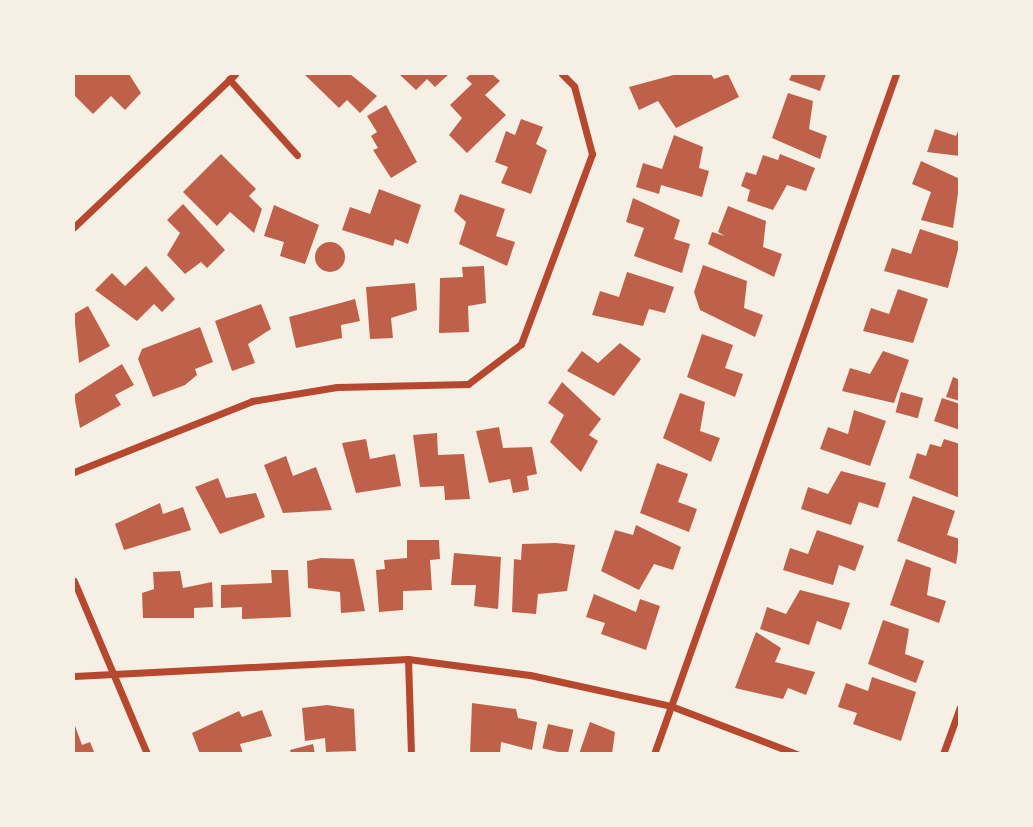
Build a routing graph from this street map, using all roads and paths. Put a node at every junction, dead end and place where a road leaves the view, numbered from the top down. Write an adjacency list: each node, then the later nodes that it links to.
1 (562, 74): 6 (street)
2 (896, 74): 11 (street)
3 (232, 76): 4 (street); 5 (street)
4 (297, 155)
5 (74, 227)
6 (74, 472)
7 (74, 581): 9 (street)
8 (408, 659): 9 (street); 11 (street); 14 (street)
9 (110, 675): 10 (street); 13 (street)
10 (74, 676)
11 (671, 706): 15 (street); 16 (street)
12 (960, 707): 17 (street)
13 (147, 754)
14 (411, 754)
15 (654, 754)
16 (797, 754)
17 (943, 754)

